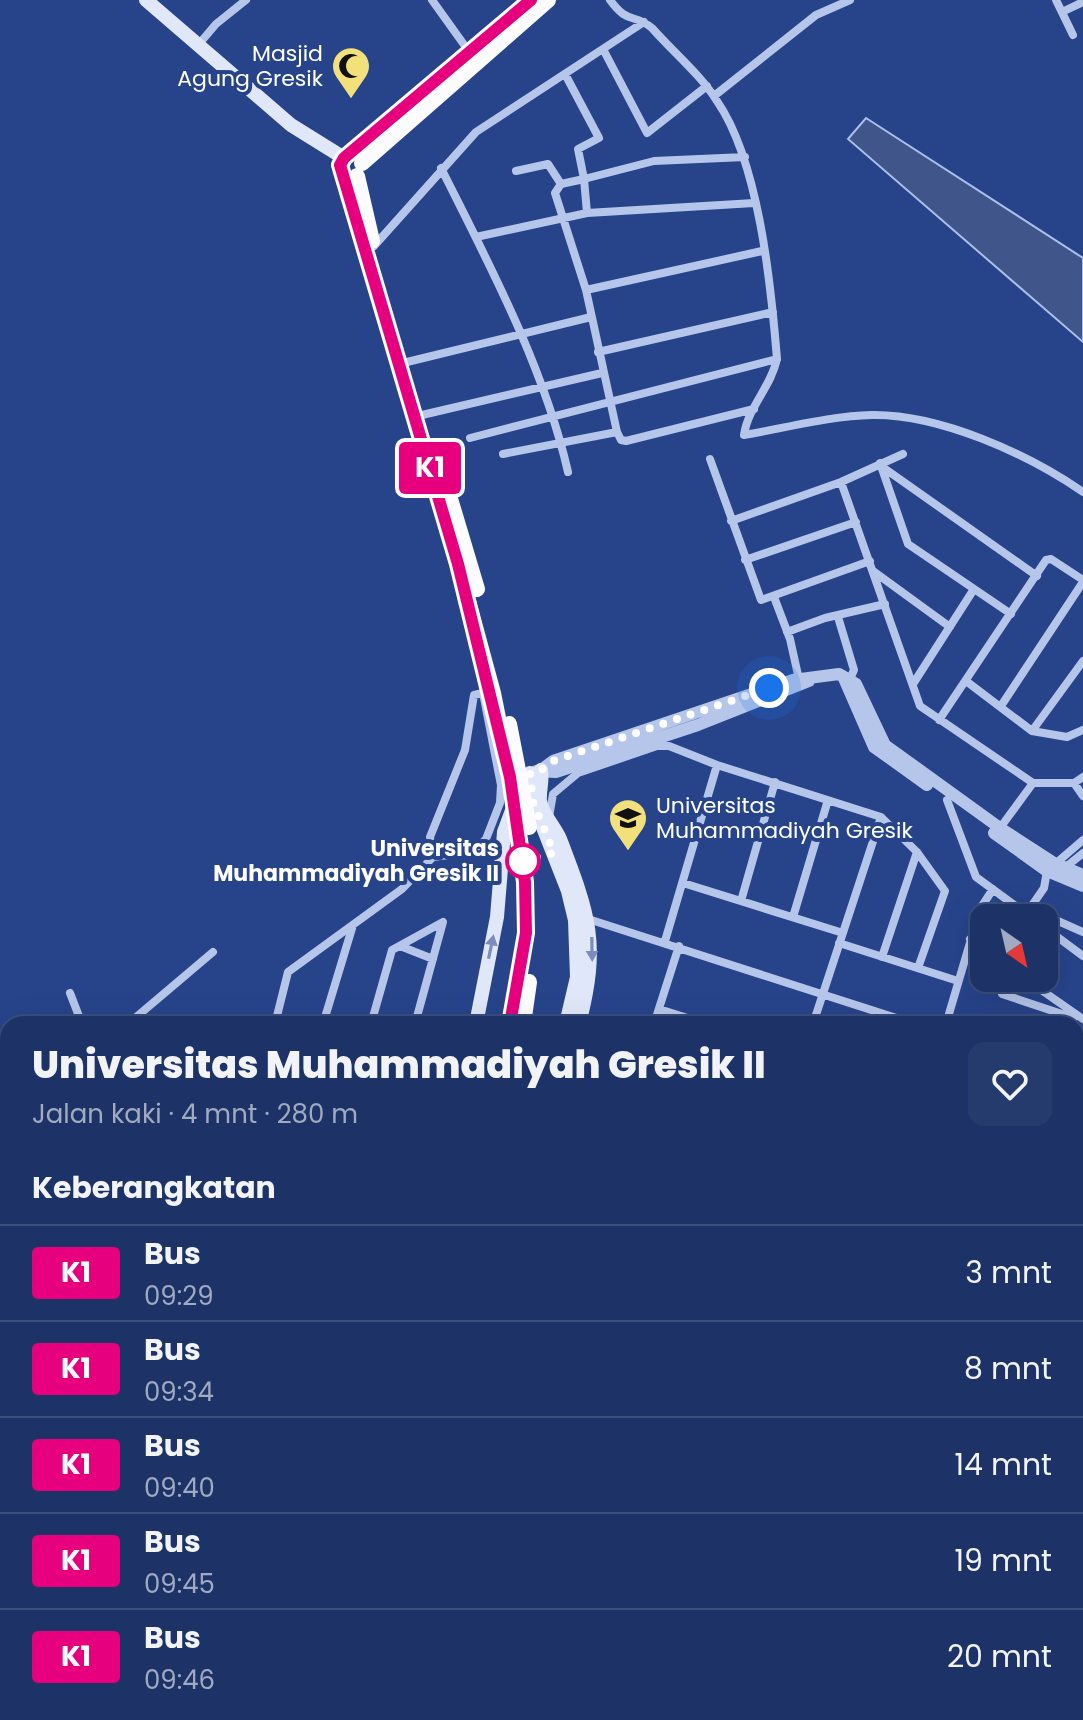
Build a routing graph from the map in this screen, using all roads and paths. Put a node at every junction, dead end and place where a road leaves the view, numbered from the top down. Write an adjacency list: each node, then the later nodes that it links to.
1 (146, 0): 13 (main road)
2 (246, 0): 13 (street)
3 (432, 0): 15 (street)
4 (531, 0): 15 (highway)
5 (548, 0): 20 (highway)
6 (610, 0): 11 (street)
7 (850, 0): 18 (street)
8 (1056, 0): 10 (street)
9 (1083, 2): 10 (street)
10 (1062, 12): 12 (street)
11 (644, 22): 14 (street); 17 (street)
12 (1073, 35)
13 (199, 44): 20 (main road)
14 (603, 49): 16 (street); 17 (street)
15 (470, 53): 20 (highway)
16 (565, 74): 21 (street); 23 (street)
17 (707, 86): 18 (street)
18 (714, 96): 19 (street)
19 (745, 157): 23 (street); 25 (street)
20 (349, 166): 29 (highway); 56 (highway)
21 (441, 168): 28 (street); 29 (street)
22 (516, 171): 24 (street)
23 (584, 179): 24 (street); 26 (street)
24 (561, 184): 27 (street)
25 (754, 203): 26 (street); 30 (street)
26 (587, 213): 27 (street)
27 (563, 218): 28 (street); 31 (street)
28 (476, 237): 34 (street)
29 (373, 247): 37 (highway)
30 (762, 251): 31 (street); 32 (street)
31 (586, 290): 33 (street)
32 (773, 312): 35 (street); 36 (street)
33 (591, 317): 34 (street); 35 (street)
34 (518, 332): 37 (street); 39 (street)
35 (598, 352): 38 (street)
36 (777, 359): 40 (street); 41 (street)
37 (407, 362): 42 (highway)
38 (602, 373): 39 (street); 40 (street)
39 (540, 386): 42 (street); 43 (street)
40 (610, 403): 43 (street); 44 (street)
41 (754, 409): 44 (street); 53 (street)
42 (422, 415): 56 (highway)
43 (552, 418): 45 (street); 46 (street)
44 (617, 432): 46 (street)
45 (470, 438)
46 (561, 443): 47 (street); 51 (street)
47 (503, 454)
48 (903, 454): 50 (street)
49 (710, 459): 54 (street)
50 (880, 465): 52 (street); 59 (street); 61 (street)
51 (568, 472)
52 (841, 482): 54 (street); 55 (street)
53 (1083, 492)
54 (731, 521): 57 (street)
55 (856, 522): 57 (street); 58 (street)
56 (460, 548): 64 (highway)
57 (745, 560): 62 (street)
58 (871, 566): 62 (street); 63 (street); 67 (street)
59 (1037, 576): 60 (street); 65 (street)
60 (1083, 581): 75 (street)
61 (974, 589): 65 (street); 67 (street)
62 (774, 597): 68 (street)
63 (885, 604): 66 (street); 73 (street)
64 (476, 609): 74 (highway); 80 (highway)
65 (1011, 614): 71 (street)
66 (838, 617): 68 (street); 70 (street)
67 (950, 627): 73 (street)
68 (787, 632): 72 (street)
69 (1083, 663): 78 (street)
70 (847, 680): 72 (street); 87 (street); 91 (street)
71 (966, 681): 75 (street); 76 (street)
72 (804, 682): 80 (street)
73 (913, 684): 76 (street)
74 (489, 694): 88 (highway); 95 (street); 95 (street)
75 (1001, 706): 78 (street)
76 (939, 720): 83 (street)
77 (1083, 730): 78 (street)
78 (1032, 731)
79 (717, 765): 82 (street); 90 (street); 98 (street)
80 (530, 773): 90 (main road); 106 (main road); 137 (highway)
81 (1083, 777): 84 (street)
82 (775, 782): 86 (street); 101 (street)
83 (1033, 783): 84 (street); 91 (street)
84 (1074, 783): 85 (street)
85 (1083, 796)
86 (828, 800): 89 (street); 105 (street)
87 (947, 800): 96 (street); 100 (street)
88 (514, 803): 135 (main road, one-way to 88); 136 (highway)
89 (881, 817): 93 (street); 110 (street)
90 (549, 818): 106 (main road)
91 (1000, 828): 96 (street)
92 (1083, 840): 96 (street)
93 (917, 852): 119 (street); 121 (street)
94 (1083, 853): 96 (street)
95 (433, 857): 108 (street)
96 (1054, 872): 97 (street); 99 (street); 104 (street)
97 (1083, 875)
98 (683, 883): 101 (street); 113 (street)
99 (1083, 886)
100 (993, 889): 102 (street); 103 (street)
101 (741, 901): 105 (street)
102 (983, 904)
103 (1015, 904)
104 (1036, 904)
105 (793, 917): 110 (street)
106 (582, 918): 113 (street); 138 (main road); 139 (main road, one-way to 139)
107 (1058, 924): 109 (street)
108 (353, 925): 131 (street); 132 (street)
109 (1083, 932)
110 (843, 933): 114 (street)
111 (1058, 937): 118 (street)
112 (970, 939): 122 (street)
113 (665, 941): 116 (street)
114 (839, 943): 119 (street); 126 (street)
115 (400, 946): 120 (street); 120 (street); 133 (street)
116 (679, 946): 126 (street); 127 (street)
117 (213, 952): 130 (street)
118 (1083, 956)
119 (882, 957): 121 (street)
120 (433, 959): 134 (street)
121 (918, 968): 122 (street)
122 (958, 981): 144 (street)
123 (1002, 992): 145 (street)
124 (1042, 992): 146 (street)
125 (70, 993): 129 (street)
126 (822, 995): 128 (street); 142 (street)
127 (659, 1009): 140 (street); 141 (street)
128 (882, 1014): 143 (street)
129 (79, 1016)
130 (137, 1016)
131 (277, 1016)
132 (325, 1016)
133 (373, 1016)
134 (417, 1016)
135 (478, 1016)
136 (515, 1016)
137 (516, 1016)
138 (568, 1016)
139 (581, 1016)
140 (657, 1016)
141 (681, 1016)
142 (815, 1016)
143 (889, 1016)
144 (948, 1016)
145 (1067, 1016)
146 (1072, 1016)

